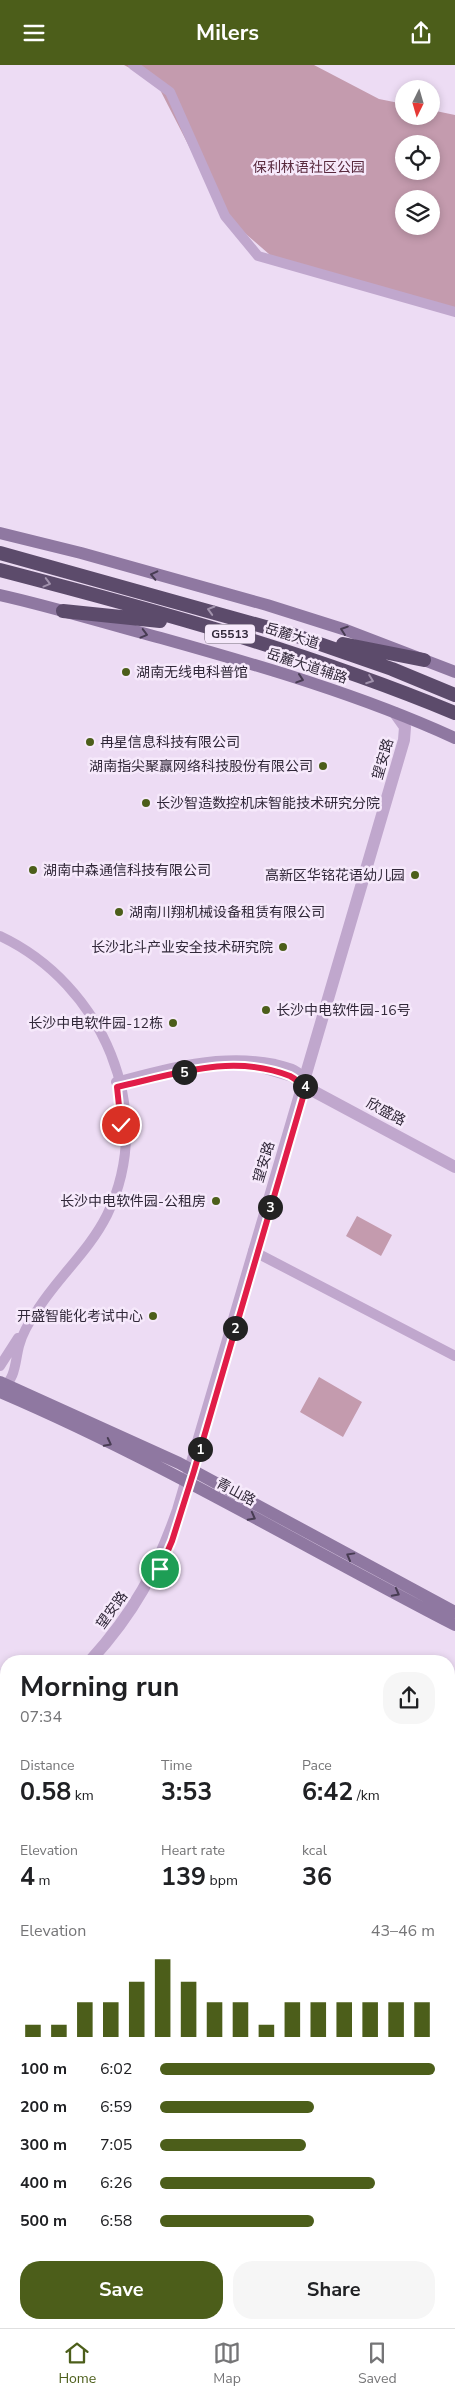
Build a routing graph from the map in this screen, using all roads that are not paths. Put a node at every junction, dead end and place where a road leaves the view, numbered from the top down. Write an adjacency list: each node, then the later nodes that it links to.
1 (133, 65): 2 (street)
2 (455, 312)
3 (0, 533): 10 (main road, one-way to 3)
4 (0, 553): 9 (highway, 岳麓大道 / G5513, one-way to 4)
5 (0, 570): 8 (highway, 岳麓大道 / G5513, one-way to 8)
6 (0, 595): 7 (main road, 岳麓大道辅路)
7 (64, 611): 8 (highway); 13 (main road, 岳麓大道辅路, one-way to 13)
8 (198, 625): 14 (highway, 岳麓大道 / G5513, one-way to 14)
9 (294, 635): 10 (highway); 12 (highway, 岳麓大道 / G5513)
10 (424, 660): 11 (main road)
11 (455, 672)
12 (455, 695)
13 (395, 713): 15 (main road, 岳麓大道辅路); 19 (street, 望安路)
14 (455, 713)
15 (431, 728): 16 (main road, 岳麓大道辅路); 19 (street, 望安路)
16 (455, 738)
17 (0, 936): 20 (street)
18 (0, 942): 20 (street)
19 (305, 1083): 20 (street); 21 (street, 欣盛路); 22 (street, 欣盛路); 23 (street, 望安路)
20 (119, 1084): 25 (street); 26 (street)
21 (455, 1162)
22 (455, 1167)
23 (255, 1251): 24 (street); 27 (street, 望安路)
24 (455, 1354)
25 (0, 1366)
26 (2, 1387): 27 (main road, 青山路); 28 (main road, 青山路, one-way to 28)
27 (193, 1470): 28 (street, 望安路); 29 (main road, 青山路, one-way to 27)
28 (189, 1483): 30 (main road, 青山路, one-way to 30); 31 (street, 望安路); 32 (street, 望安路)
29 (455, 1612)
30 (455, 1625)
31 (95, 1655)
32 (101, 1655)

